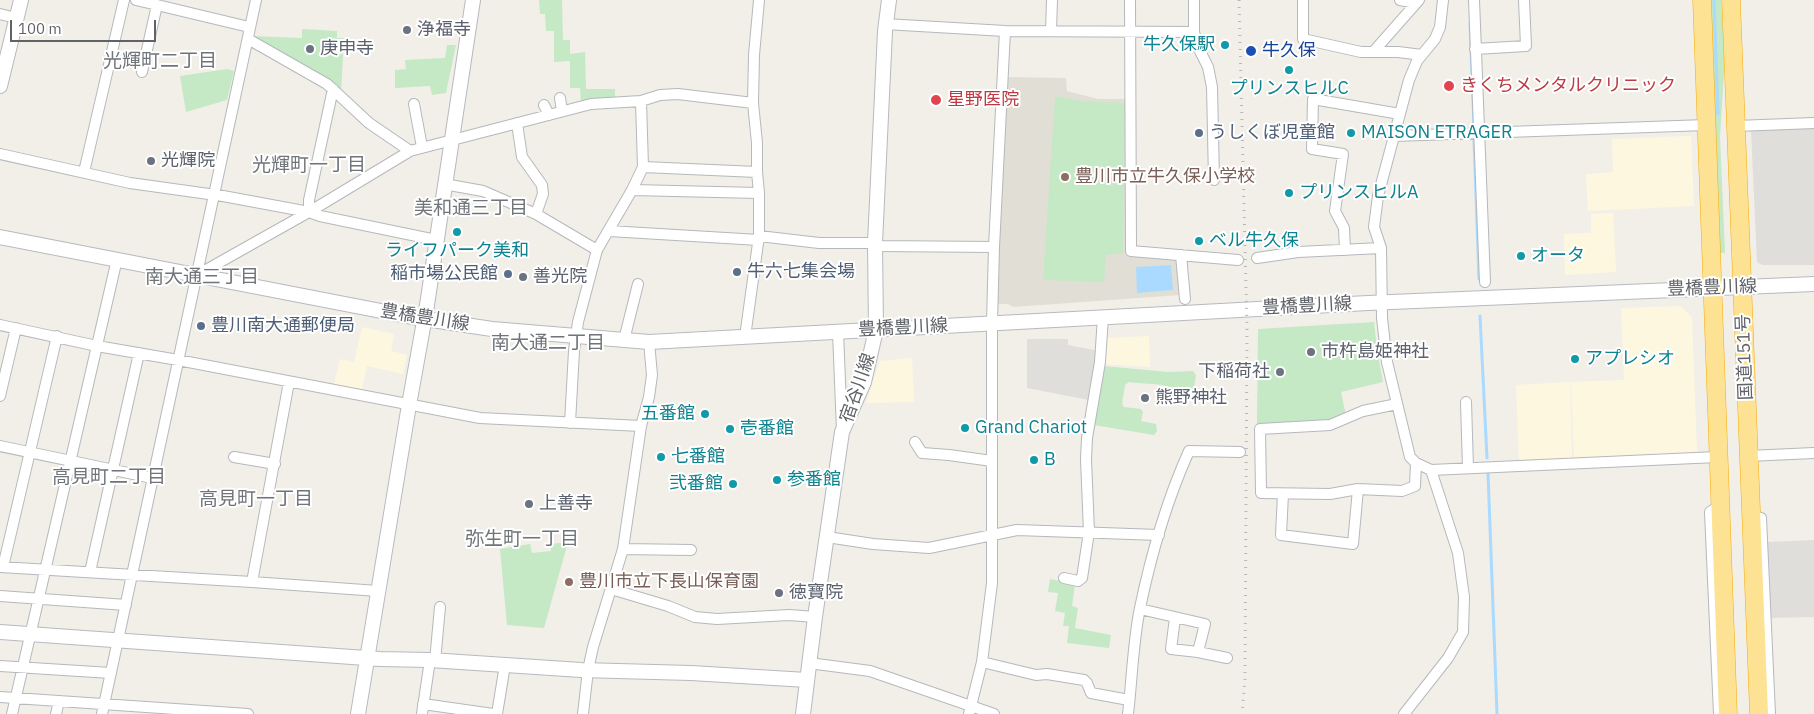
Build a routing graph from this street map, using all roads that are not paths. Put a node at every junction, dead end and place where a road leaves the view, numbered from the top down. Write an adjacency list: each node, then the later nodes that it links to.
1 (21, 0): 21 (main road)
2 (124, 0): 52 (street)
3 (136, 0): 19 (street)
4 (256, 0): 23 (street)
5 (472, 0): 47 (main road)
6 (759, 0): 37 (street)
7 (889, 0): 22 (main road, 宿谷川線)
8 (1052, 0): 25 (street)
9 (1130, 0): 26 (street)
10 (1194, 0): 27 (street)
11 (1303, 0): 30 (street)
12 (1400, 0): 18 (street)
13 (1443, 0): 31 (street)
14 (1474, 0): 29 (street)
15 (1524, 0): 29 (street)
16 (1702, 0): 43 (highway, 国道151号)
17 (1731, 0): 44 (highway, 国道151号)
18 (1418, 2): 30 (street)
19 (156, 5): 23 (street); 32 (street)
20 (0, 14): 21 (street)
21 (16, 18): 33 (main road)
22 (886, 24): 24 (street); 65 (main road, 宿谷川線)
23 (250, 27): 28 (street)
24 (1005, 31): 25 (street); 66 (street)
25 (1051, 31): 26 (street)
26 (1129, 32): 27 (street); 70 (street)
27 (1194, 32): 54 (street)
28 (248, 39): 34 (street); 58 (street)
29 (1475, 49): 45 (street)
30 (1374, 51): 31 (street)
31 (1422, 55): 40 (street)
32 (142, 72)
33 (0, 86)
34 (333, 89): 49 (street); 59 (street)
35 (560, 98): 39 (street)
36 (641, 102): 37 (street); 39 (street); 51 (street)
37 (753, 103): 53 (street)
38 (414, 104): 48 (street)
39 (562, 111): 41 (street)
40 (1400, 114): 46 (street); 69 (street)
41 (517, 123): 47 (street); 60 (street)
42 (1814, 123): 44 (street)
43 (1706, 125): 45 (street); 79 (highway, 国道151号)
44 (1736, 126): 78 (highway, 国道151号)
45 (1478, 133): 46 (street); 75 (street)
46 (1394, 136): 67 (street)
47 (451, 139): 48 (street); 55 (main road)
48 (422, 147): 49 (street)
49 (410, 151): 59 (street)
50 (0, 154): 52 (street)
51 (643, 167): 53 (street); 56 (street)
52 (84, 172): 58 (street)
53 (756, 172): 57 (street)
54 (1214, 180)
55 (444, 184): 60 (street); 64 (main road)
56 (632, 190): 57 (street); 61 (street)
57 (760, 192): 63 (street)
58 (214, 196): 59 (street); 74 (street)
59 (309, 212): 64 (street); 74 (street)
60 (536, 214): 68 (street)
61 (609, 231): 63 (street); 68 (street)
62 (0, 237): 72 (main road, 豊橋豊川線)
63 (759, 238): 65 (street); 91 (street)
64 (436, 240): 83 (main road)
65 (876, 244): 66 (street); 87 (main road, 宿谷川線)
66 (994, 247): 84 (street)
67 (1381, 248): 69 (street); 81 (street)
68 (598, 250): 90 (street)
69 (1345, 250): 71 (street)
70 (1181, 255): 73 (street); 80 (street)
71 (1257, 258)
72 (117, 259): 74 (main road, 豊橋豊川線); 94 (street)
73 (1238, 260)
74 (197, 276): 83 (main road, 豊橋豊川線); 96 (street)
75 (1485, 282)
76 (638, 284): 92 (street)
77 (1814, 284): 78 (main road, 豊橋豊川線)
78 (1743, 286): 79 (main road, 豊橋豊川線); 111 (highway, 国道151号)
79 (1712, 288): 81 (main road, 豊橋豊川線); 112 (highway, 国道151号)
80 (1184, 299)
81 (1382, 302): 82 (main road, 豊橋豊川線); 100 (street)
82 (1103, 317): 84 (main road, 豊橋豊川線); 125 (street)
83 (424, 319): 90 (main road, 豊橋豊川線); 101 (main road)
84 (992, 324): 87 (main road, 豊橋豊川線); 114 (street)
85 (0, 325): 86 (street)
86 (16, 328): 89 (street); 98 (street)
87 (876, 330): 88 (main road, 豊橋豊川線); 104 (main road, 宿谷川線)
88 (838, 332): 91 (main road, 豊橋豊川線); 104 (street)
89 (57, 336): 94 (street); 108 (street)
90 (576, 337): 92 (main road, 豊橋豊川線); 102 (street)
91 (745, 337): 93 (main road, 豊橋豊川線)
92 (624, 340): 93 (main road, 豊橋豊川線)
93 (650, 342): 103 (street)
94 (97, 346): 95 (street); 113 (street)
95 (139, 353): 96 (street); 118 (street)
96 (178, 360): 97 (street); 120 (street)
97 (289, 382): 101 (street); 116 (street)
98 (0, 396)
99 (1466, 402): 117 (street)
100 (1397, 404): 115 (street); 122 (street)
101 (409, 405): 102 (street); 138 (main road)
102 (570, 423): 103 (street)
103 (641, 426): 129 (street)
104 (842, 432): 128 (main road, 宿谷川線)
105 (915, 442): 114 (street)
106 (0, 446): 108 (street)
107 (1240, 452): 126 (street)
108 (31, 453): 113 (street); 131 (street)
109 (1814, 453): 111 (street)
110 (234, 456): 116 (street)
111 (1748, 456): 124 (highway, 国道151号)
112 (1718, 457): 117 (street); 123 (highway, 国道151号)
113 (71, 461): 118 (street); 132 (street)
114 (992, 461): 127 (street)
115 (1416, 463): 119 (street); 121 (street)
116 (275, 464): 136 (street)
117 (1468, 468): 119 (street)
118 (112, 470): 120 (street); 133 (street)
119 (1432, 470): 180 (street)
120 (152, 478): 134 (street)
121 (1358, 489): 122 (street); 122 (street)
122 (1283, 494)
123 (1719, 506): 181 (street); 182 (highway, 国道151号)
124 (1751, 515): 183 (highway, 国道151号); 184 (street)
125 (1089, 532): 126 (street); 127 (street); 135 (street)
126 (1159, 535): 143 (street)
127 (992, 536): 128 (street); 153 (street)
128 (827, 537): 144 (main road, 宿谷川線)
129 (623, 549): 130 (street); 137 (street)
130 (691, 550)
131 (2, 567): 132 (street)
132 (46, 570): 133 (street); 140 (street)
133 (90, 572): 134 (street)
134 (132, 575): 136 (street); 141 (street)
135 (1064, 578)
136 (252, 582): 138 (street)
137 (611, 588): 144 (street); 158 (street)
138 (378, 591): 150 (main road)
139 (0, 596): 140 (street)
140 (39, 598): 141 (street); 147 (street)
141 (126, 605): 148 (street)
142 (440, 607): 152 (street)
143 (1140, 609): 145 (street); 163 (street)
144 (815, 617): 154 (main road, 宿谷川線)
145 (1175, 618): 149 (street); 149 (street)
146 (0, 632): 147 (main road)
147 (30, 634): 148 (main road); 157 (street)
148 (118, 640): 150 (main road); 159 (street)
149 (1198, 652): 151 (street)
150 (368, 658): 152 (main road); 173 (main road)
151 (1227, 658)
152 (433, 660): 155 (main road); 166 (street)
153 (982, 662): 163 (street); 167 (street)
154 (809, 663): 160 (main road, 宿谷川線); 167 (street)
155 (506, 665): 158 (main road); 175 (street)
156 (0, 666): 157 (street)
157 (23, 668): 159 (street); 162 (street)
158 (588, 670): 160 (main road); 176 (street)
159 (111, 673): 165 (street)
160 (808, 680): 177 (main road, 宿谷川線)
161 (0, 697): 162 (street)
162 (16, 698): 164 (street); 170 (street)
163 (1129, 700): 179 (street)
164 (59, 701): 165 (street); 171 (street)
165 (103, 709): 168 (street)
166 (423, 709): 174 (street)
167 (970, 710): 178 (street)
168 (189, 712): 169 (street)
169 (214, 713): 172 (street)
170 (12, 714)
171 (56, 714)
172 (248, 714)
173 (358, 714)
174 (493, 714)
175 (498, 714)
176 (583, 714)
177 (804, 714)
178 (994, 714)
179 (1128, 714)
180 (1404, 714)
181 (1719, 714)
182 (1728, 714)
183 (1759, 714)
184 (1770, 714)

